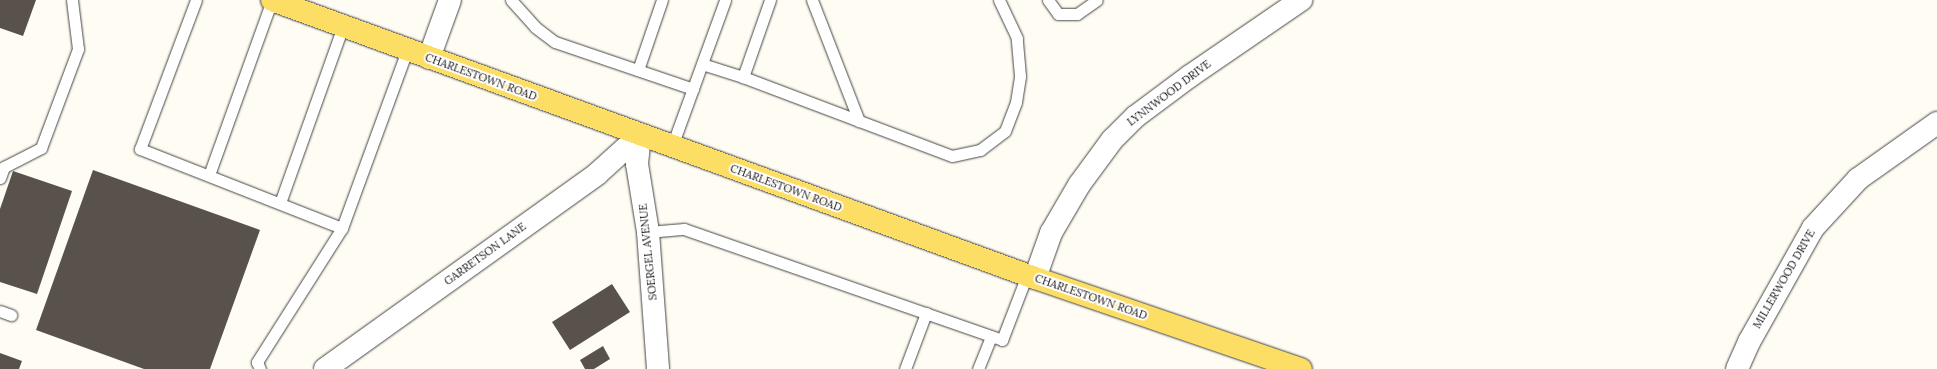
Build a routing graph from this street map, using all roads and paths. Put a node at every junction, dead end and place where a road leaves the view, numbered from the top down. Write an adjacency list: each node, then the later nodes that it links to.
1 (72, 0): 26 (lane)
2 (196, 0): 25 (lane)
3 (272, 0): 14 (main road, CHARLESTOWN ROAD); 25 (lane)
4 (450, 0): 16 (street)
5 (511, 0): 18 (lane)
6 (662, 0): 18 (lane)
7 (725, 0): 17 (lane)
8 (770, 0): 19 (lane)
9 (812, 0): 21 (lane)
10 (1000, 0): 21 (lane)
11 (1048, 0): 12 (lane)
12 (1097, 0)
13 (1300, 0): 30 (street, LYNNWOOD DRIVE)
14 (343, 26): 15 (main road, CHARLESTOWN ROAD); 27 (lane)
15 (407, 50): 16 (main road, CHARLESTOWN ROAD); 28 (lane)
16 (429, 58): 23 (main road, CHARLESTOWN ROAD)
17 (702, 64): 19 (lane); 20 (lane)
18 (638, 70): 20 (lane)
19 (743, 77): 21 (lane)
20 (693, 89): 24 (lane)
21 (860, 121)
22 (1937, 123): 41 (street, MILLERWOOD DRIVE)
23 (640, 135): 24 (main road, CHARLESTOWN ROAD); 29 (street, SOERGEL AVENUE); 36 (street, GARRETSON LANE)
24 (672, 146): 30 (main road, CHARLESTOWN ROAD)
25 (209, 175): 27 (lane)
26 (0, 178)
27 (280, 203): 28 (lane)
28 (342, 228): 35 (lane)
29 (648, 232): 32 (lane); 37 (street, SOERGEL AVENUE)
30 (1031, 277): 34 (lane); 40 (main road, CHARLESTOWN ROAD)
31 (0, 311): 33 (lane)
32 (926, 313): 34 (lane); 38 (lane)
33 (11, 315)
34 (991, 336): 39 (lane)
35 (260, 369)
36 (325, 369)
37 (658, 369)
38 (905, 369)
39 (978, 369)
40 (1301, 369)
41 (1737, 369)

